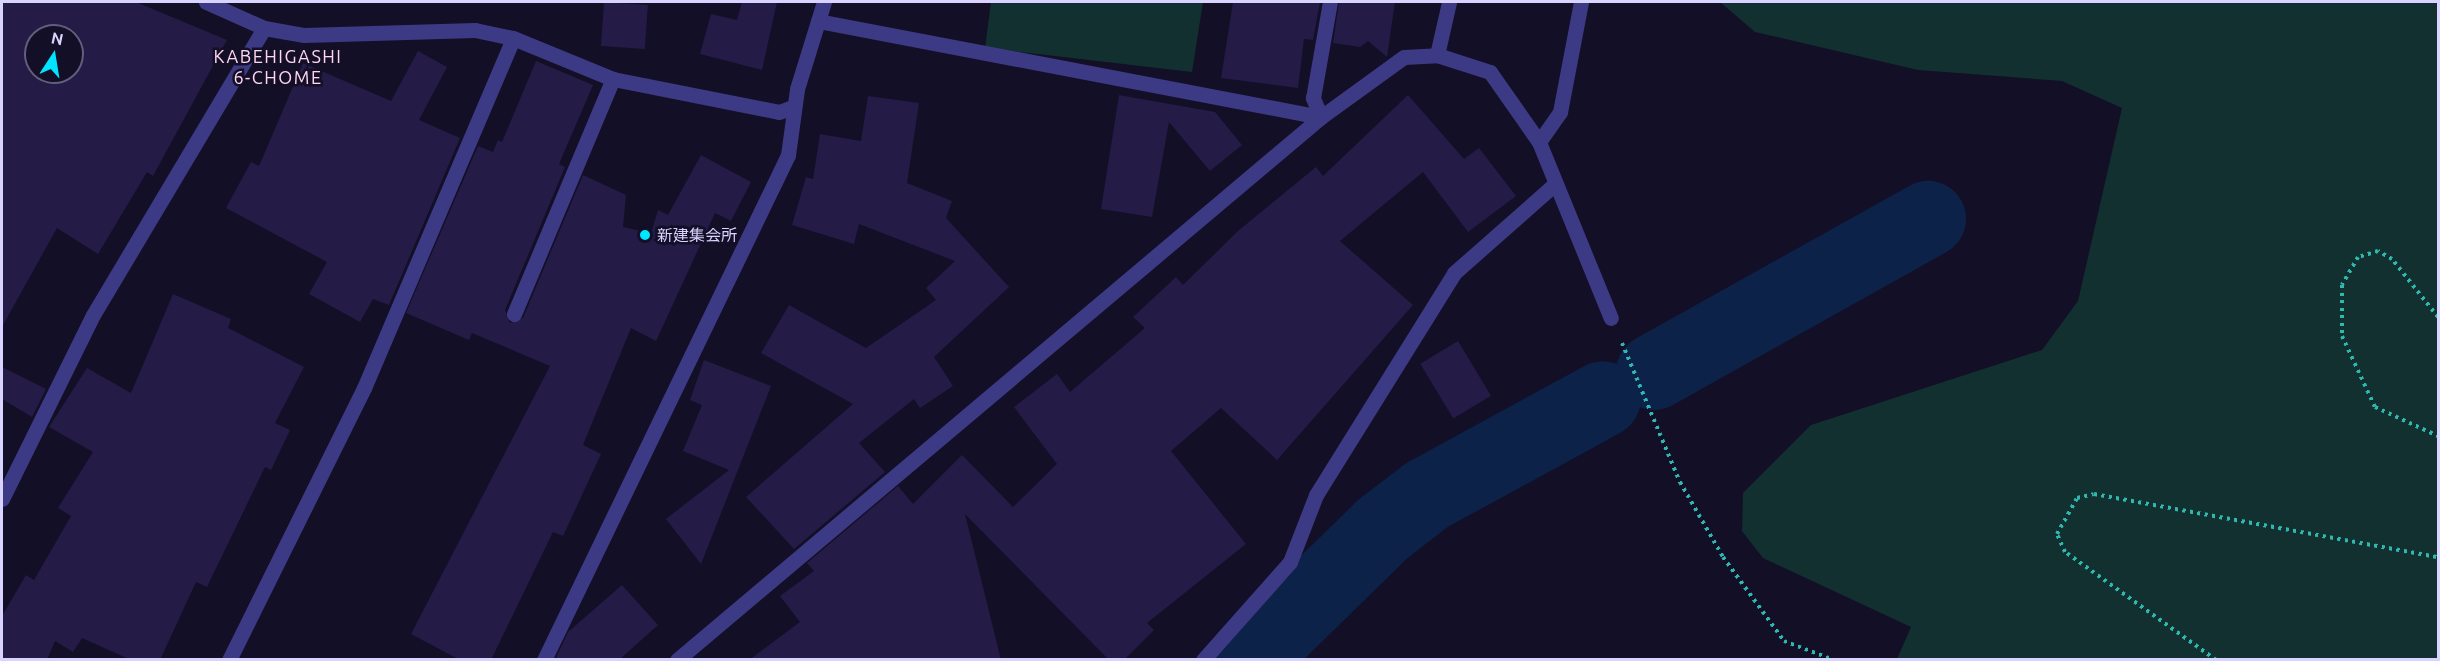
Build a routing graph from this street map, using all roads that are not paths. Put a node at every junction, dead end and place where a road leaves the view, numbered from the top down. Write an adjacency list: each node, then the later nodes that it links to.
1 (206, 2): 7 (street)
2 (824, 2): 6 (street)
3 (1330, 2): 12 (street)
4 (1449, 2): 9 (street)
5 (1581, 2): 13 (street)
6 (818, 21): 11 (street); 12 (street)
7 (264, 28): 8 (street); 17 (street)
8 (513, 38): 10 (street); 18 (street)
9 (1437, 55): 12 (street); 13 (street)
10 (613, 79): 11 (street); 15 (street)
11 (793, 107): 19 (street)
12 (1321, 117): 20 (street)
13 (1539, 142): 14 (street)
14 (1555, 184): 16 (street); 21 (street)
15 (514, 314)
16 (1611, 318)
17 (2, 499)
18 (229, 660)
19 (544, 660)
20 (677, 660)
21 (1203, 660)

